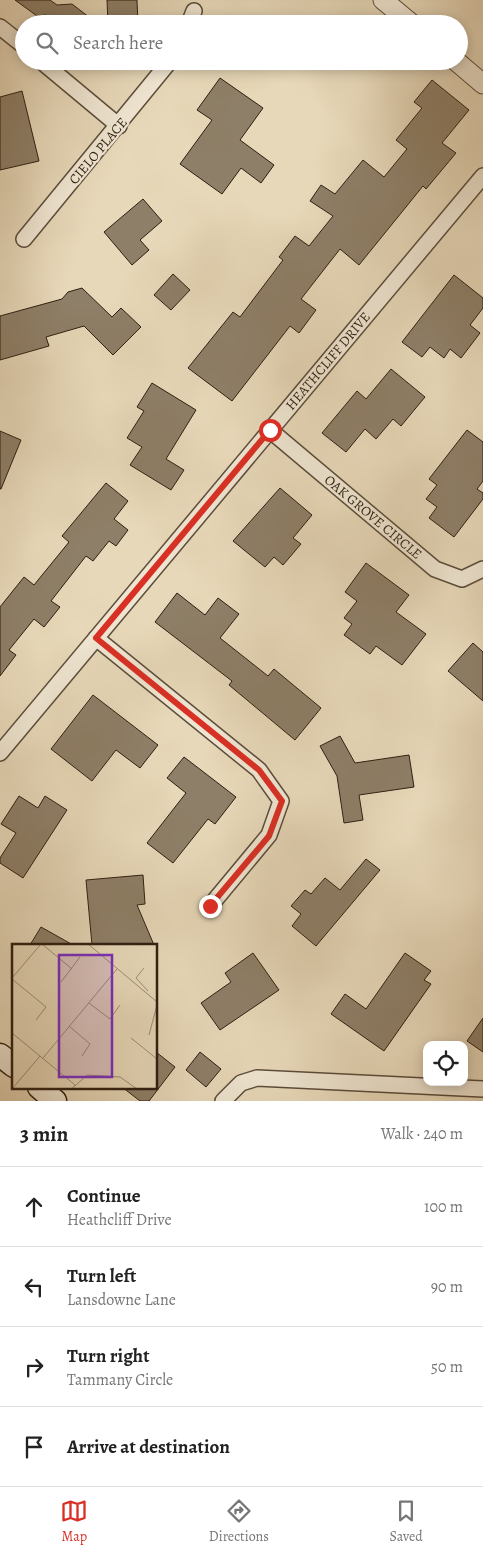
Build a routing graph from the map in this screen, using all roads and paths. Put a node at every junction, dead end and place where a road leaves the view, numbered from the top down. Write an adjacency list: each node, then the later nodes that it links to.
1 (383, 0): 2 (street)
2 (401, 15)
3 (0, 27): 4 (street)
4 (15, 39)
5 (52, 70): 9 (street)
6 (163, 70): 9 (street, CIELO PLACE)
7 (467, 70): 8 (street)
8 (483, 84)
9 (119, 126): 11 (street, CIELO PLACE)
10 (483, 176): 12 (street, HEATHCLIFF DRIVE)
11 (24, 239)
12 (270, 430): 13 (street, OAK GROVE CIRCLE); 14 (street, HEATHCLIFF DRIVE)
13 (483, 568)
14 (96, 638): 15 (street, HEATHCLIFF DRIVE); 16 (street)
15 (0, 753)
16 (210, 906)
17 (0, 1055): 18 (main road)
18 (12, 1064)
19 (39, 1088): 21 (main road)
20 (483, 1089): 22 (street)
21 (55, 1101)
22 (223, 1101)

